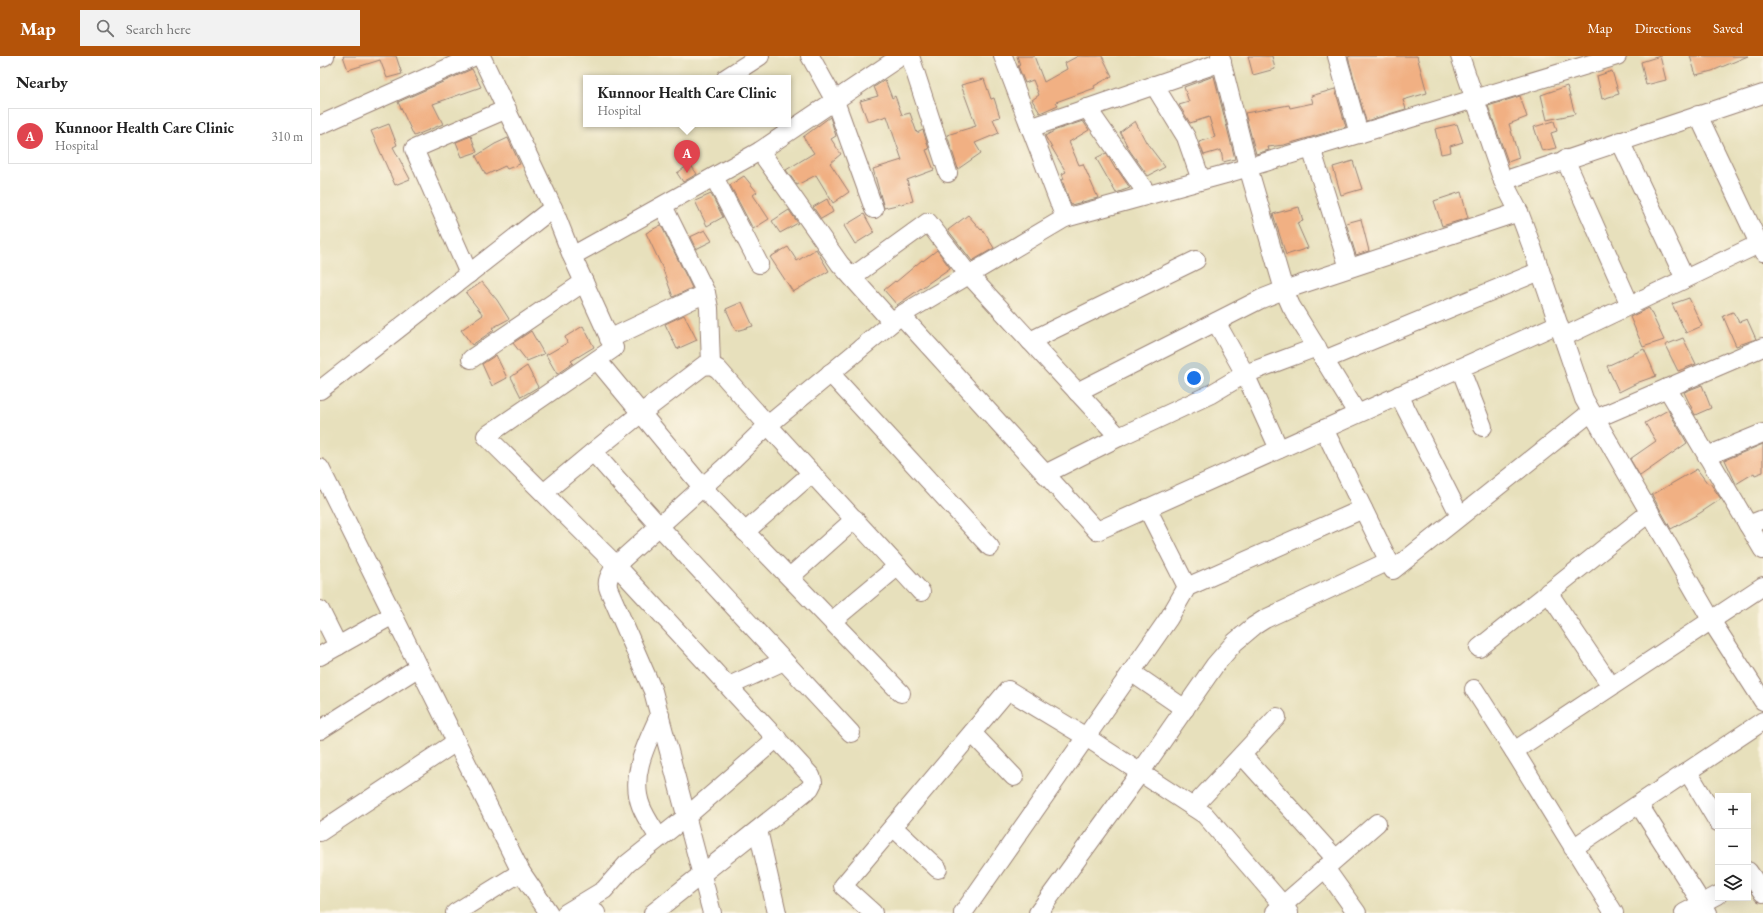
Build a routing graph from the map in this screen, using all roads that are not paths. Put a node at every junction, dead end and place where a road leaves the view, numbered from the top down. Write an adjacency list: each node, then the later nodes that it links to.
1 (325, 56): 12 (street)
2 (475, 56): 23 (street)
3 (481, 56): 21 (street)
4 (760, 56): 15 (street)
5 (810, 56): 19 (street)
6 (901, 56): 19 (street)
7 (910, 56): 31 (street)
8 (1002, 56): 24 (street)
9 (1337, 56): 25 (street)
10 (1460, 56): 18 (street)
11 (1616, 56): 14 (street)
12 (320, 58)
13 (1221, 59): 16 (street); 30 (street)
14 (1583, 61): 18 (street)
15 (731, 75)
16 (1154, 85): 20 (street); 33 (street)
17 (1763, 94): 22 (street)
18 (1476, 98): 25 (street); 34 (street)
19 (835, 101): 28 (street); 38 (street)
20 (1087, 108): 24 (street); 35 (street)
21 (507, 109): 37 (street); 47 (street)
22 (1698, 115): 26 (street); 41 (street)
23 (320, 125)
24 (1030, 128): 40 (street)
25 (1359, 134): 27 (street)
26 (1620, 141): 29 (street); 50 (street)
27 (1311, 148): 30 (street); 45 (street)
28 (760, 151): 32 (street); 49 (street)
29 (1564, 159): 34 (street); 54 (street)
30 (1248, 167): 33 (street); 52 (street)
31 (948, 173)
32 (714, 177): 36 (street); 44 (street)
33 (1201, 180): 35 (street)
34 (1503, 181): 39 (street)
35 (1148, 195): 40 (street)
36 (663, 206): 42 (street); 53 (street)
37 (553, 208): 42 (street); 47 (street)
38 (874, 209)
39 (1519, 212): 45 (street); 46 (street)
40 (1065, 218): 48 (street)
41 (1762, 246): 50 (street)
42 (572, 256): 51 (street)
43 (1196, 260): 59 (street)
44 (759, 264)
45 (1349, 268): 52 (street)
46 (1540, 271): 57 (street); 61 (street)
47 (469, 274): 69 (street)
48 (969, 275): 49 (street); 55 (street); 59 (street)
49 (852, 277): 55 (street)
50 (1685, 279): 54 (street)
51 (584, 282): 58 (street); 62 (street)
52 (1284, 290): 56 (street); 61 (street)
53 (706, 294): 58 (street); 64 (street)
54 (1630, 305): 57 (street)
55 (896, 319): 66 (street); 85 (street)
56 (1216, 322): 67 (street); 70 (street)
57 (1561, 330): 65 (street); 74 (street)
58 (609, 339): 63 (street)
59 (1030, 342): 70 (street)
60 (1763, 348): 68 (street)
61 (1320, 354): 67 (street); 72 (street)
62 (471, 358)
63 (597, 360): 73 (street); 87 (street)
64 (711, 365): 73 (street); 75 (street)
65 (1460, 368): 71 (street); 76 (street)
66 (830, 373): 75 (street); 96 (street)
67 (1245, 374): 79 (street); 80 (street)
68 (1667, 388): 74 (street); 82 (street)
69 (320, 390)
70 (1077, 392): 79 (street)
71 (1399, 395): 72 (street); 91 (street)
72 (1358, 413): 77 (street)
73 (640, 414): 81 (street); 86 (street)
74 (1593, 415): 90 (street); 91 (street)
75 (767, 426): 84 (street); 86 (street)
76 (1483, 427)
77 (1324, 429): 80 (street); 89 (street)
78 (1763, 433): 82 (street)
79 (1119, 437): 85 (street)
80 (1279, 449): 88 (street)
81 (593, 452): 87 (street); 94 (street)
82 (1707, 456): 93 (street)
83 (320, 468): 107 (street)
84 (812, 473): 92 (street); 95 (street)
85 (1045, 474): 88 (street)
86 (703, 488): 94 (street); 95 (street)
87 (544, 492): 99 (street)
88 (1147, 508): 103 (street)
89 (1363, 509): 98 (street); 103 (street)
90 (1650, 512): 105 (street); 108 (street)
91 (1460, 516): 98 (street)
92 (855, 519): 100 (street); 101 (street)
93 (1755, 522): 97 (street)
94 (659, 526): 99 (street); 113 (street)
95 (745, 532): 101 (street)
96 (990, 547)
97 (1763, 550)
98 (1389, 561): 121 (street)
99 (616, 565): 116 (street); 122 (street)
100 (898, 566): 104 (street); 109 (street)
101 (790, 577): 109 (street)
102 (1763, 586): 108 (street)
103 (1187, 587): 115 (street)
104 (921, 592)
105 (1548, 592): 111 (street); 117 (street)
106 (320, 610): 110 (street)
107 (393, 615): 110 (street); 114 (street)
108 (1712, 619): 117 (street); 120 (street)
109 (832, 621): 119 (street)
110 (338, 646): 112 (street)
111 (1479, 648)
112 (320, 656)
113 (784, 661): 116 (street); 126 (street)
114 (419, 667): 125 (street); 130 (street)
115 (1132, 672): 121 (street); 128 (street)
116 (729, 686): 129 (street)
117 (1611, 686): 131 (street)
118 (1474, 689): 131 (street)
119 (901, 693)
120 (1763, 701)
121 (1185, 709): 134 (street)
122 (660, 714): 138 (street); 144 (street)
123 (1277, 717): 132 (street)
124 (1763, 721): 133 (street)
125 (320, 730)
126 (851, 733)
127 (972, 733): 128 (street); 135 (street); 141 (street)
128 (1086, 737): 134 (street); 163 (street)
129 (777, 738): 138 (street); 142 (street)
130 (456, 742): 143 (street); 148 (street)
131 (1514, 751): 145 (street)
132 (1242, 754): 137 (street); 146 (street)
133 (1688, 772): 136 (street); 139 (street)
134 (1140, 773): 137 (street); 164 (street)
135 (1014, 777)
136 (1639, 805): 145 (street); 153 (street)
137 (1193, 807): 155 (street)
138 (686, 817): 144 (street); 149 (street)
139 (1715, 817)
140 (1377, 823): 146 (street)
141 (893, 827): 147 (street); 156 (street)
142 (758, 830): 149 (street); 162 (street)
143 (320, 832)
144 (659, 838): 154 (street)
145 (1573, 848): 166 (street)
146 (1330, 863): 155 (street); 165 (street)
147 (938, 870)
148 (521, 872): 157 (street); 158 (street)
149 (701, 874): 160 (street); 161 (street)
150 (1753, 875): 151 (street)
151 (1763, 894)
152 (1715, 899): 153 (street)
153 (1705, 908): 167 (street)
154 (571, 910): 159 (street)
155 (1282, 910)
156 (867, 911)
157 (455, 913)
158 (549, 913)
159 (596, 913)
160 (653, 913)
161 (712, 913)
162 (777, 913)
163 (963, 913)
164 (1038, 913)
165 (1357, 913)
166 (1614, 913)
167 (1684, 913)

